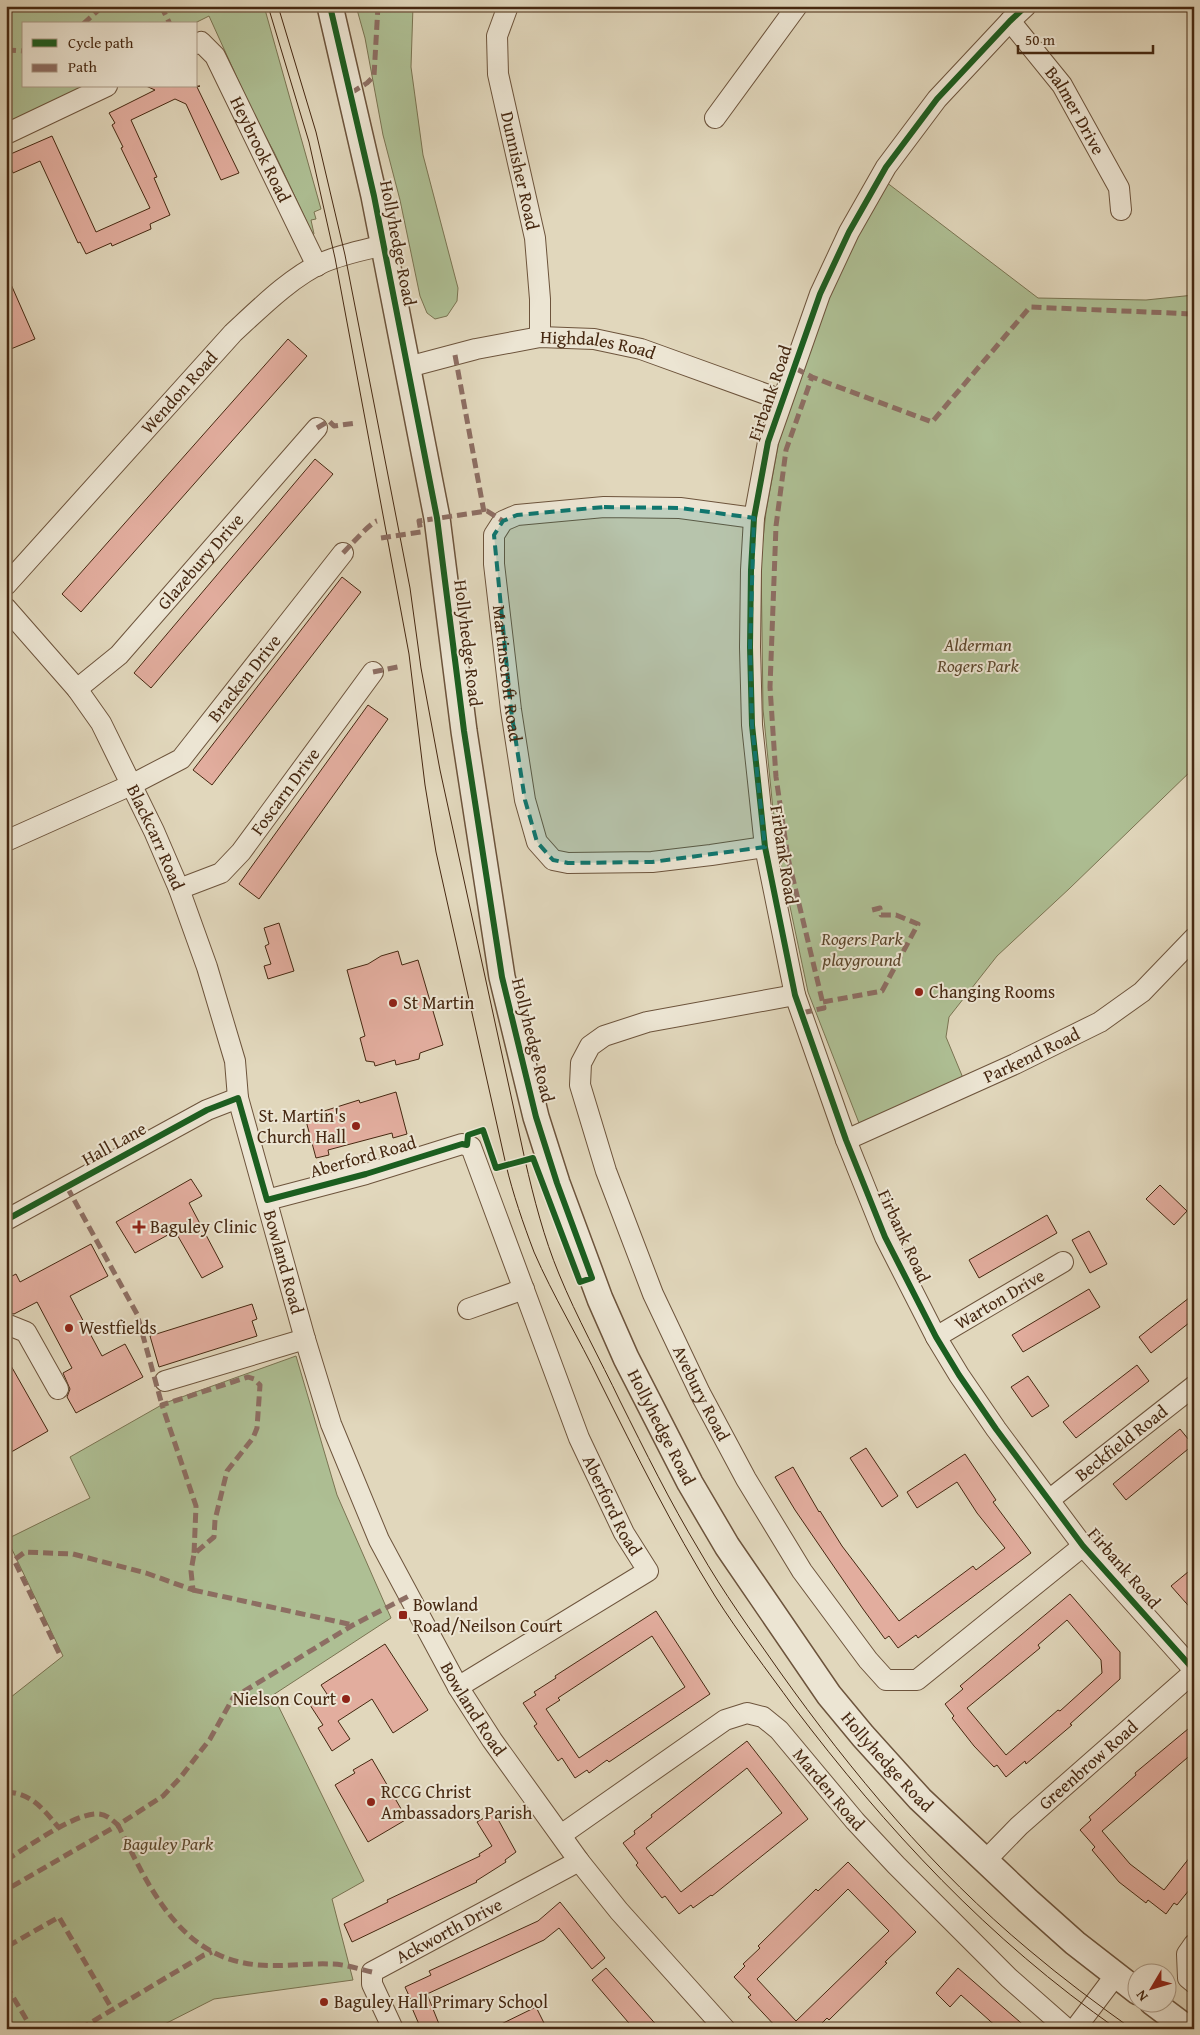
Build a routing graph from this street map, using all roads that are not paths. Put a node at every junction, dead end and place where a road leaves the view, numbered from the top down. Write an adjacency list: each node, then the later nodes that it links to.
1 (330, 6): 11 (street, Hollyhedge Road)
2 (508, 6): 13 (street, Dunnisher Road)
3 (797, 6): 8 (street)
4 (1026, 6): 5 (street, Firbank Road)
5 (1010, 21): 10 (street, Balmer Drive); 15 (street, Firbank Road)
6 (198, 43): 12 (street, Heybrook Road)
7 (103, 88): 9 (street)
8 (715, 118)
9 (6, 134)
10 (1121, 210)
11 (384, 245): 12 (street, Wendon Road); 14 (street, Hollyhedge Road)
12 (317, 266): 19 (street, Wendon Road)
13 (540, 338): 14 (street, Highdales Road); 15 (street, Highdales Road)
14 (408, 367): 48 (street, Hollyhedge Road)
15 (782, 400): 17 (street, Firbank Road)
16 (317, 428): 22 (street, Glazebury Drive)
17 (754, 518): 25 (street, Firbank Road); 25 (street, Martinscroft Road)
18 (343, 553): 23 (street, Bracken Drive)
19 (6, 585)
20 (6, 608): 22 (street, Blackcarr Road)
21 (373, 672): 26 (street, Foscarn Drive)
22 (76, 689): 23 (street, Blackcarr Road)
23 (131, 785): 24 (street, Bracken Drive); 26 (street, Blackcarr Road)
24 (6, 841)
25 (765, 846): 28 (street, Firbank Road)
26 (179, 889): 29 (street, Blackcarr Road)
27 (1190, 951): 30 (street, Parkend Road)
28 (795, 995): 30 (street, Firbank Road); 43 (street, Avebury Road)
29 (238, 1098): 31 (street, Bowland Road); 32 (street, Hall Lane)
30 (846, 1140): 37 (street, Firbank Road)
31 (267, 1200): 34 (street, Aberford Road); 38 (street, Bowland Road)
32 (7, 1219)
33 (1062, 1262): 37 (street, Warton Drive)
34 (524, 1289): 35 (street); 45 (street, Aberford Road)
35 (468, 1309)
36 (6, 1324): 41 (street)
37 (936, 1336): 42 (street, Firbank Road)
38 (305, 1339): 39 (street); 45 (street, Bowland Road)
39 (165, 1381)
40 (1194, 1386): 42 (street, Beckfield Road)
41 (58, 1389)
42 (1049, 1500): 43 (street, Firbank Road)
43 (1083, 1546): 44 (street, Firbank Road)
44 (1194, 1671): 48 (street, Greenbrow Road)
45 (458, 1687): 46 (street, Bowland Road)
46 (561, 1835): 47 (street, Bowland Road); 56 (street, Marden Road)
47 (579, 1861): 54 (street, Ackworth Drive); 55 (street, Bowland Road)
48 (985, 1861): 50 (street, Hollyhedge Road)
49 (1194, 1944): 51 (street)
50 (1116, 1976): 52 (street, Hollyhedge Road); 57 (street)
51 (1194, 1983)
52 (1128, 1985)
53 (1165, 2012): 58 (street)
54 (393, 2029)
55 (725, 2029)
56 (1066, 2029)
57 (1075, 2029)
58 (1188, 2029)

